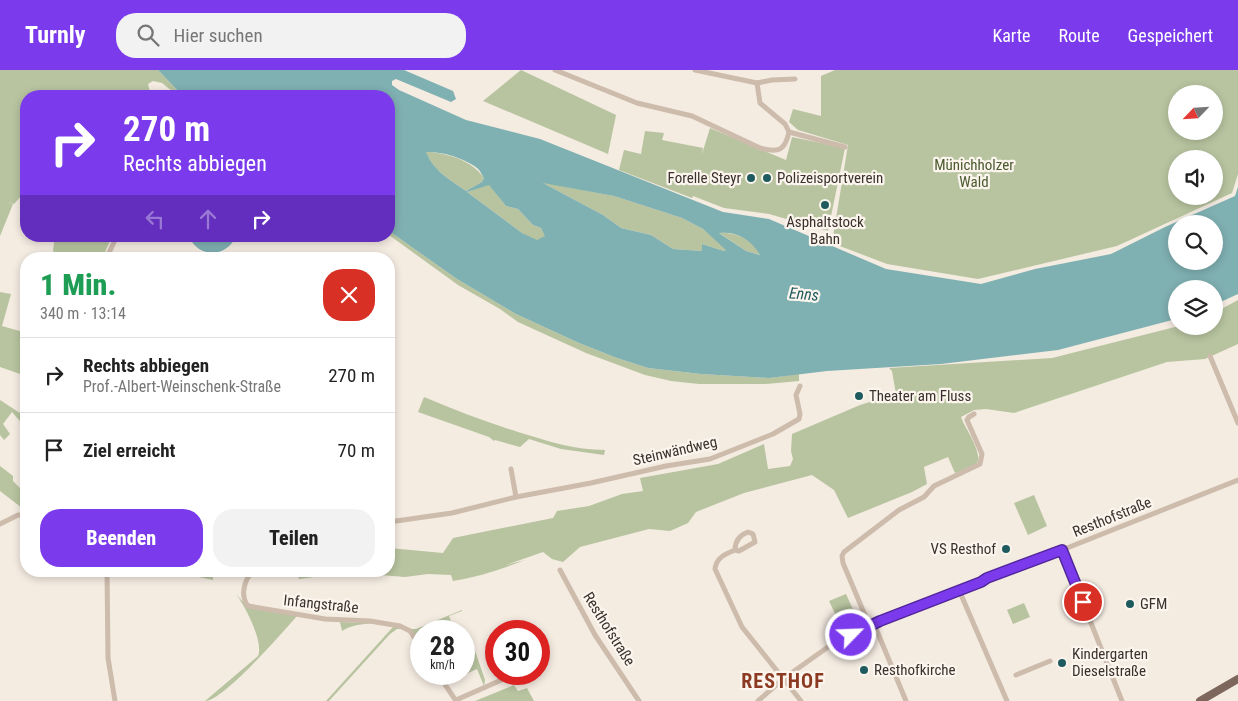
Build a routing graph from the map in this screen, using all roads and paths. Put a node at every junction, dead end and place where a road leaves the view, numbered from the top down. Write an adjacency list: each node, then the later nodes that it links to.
1 (555, 70): 5 (street)
2 (695, 70): 4 (street)
3 (795, 79): 4 (street)
4 (757, 83): 5 (street)
5 (789, 132): 6 (street)
6 (844, 147)
7 (1210, 356): 10 (street)
8 (800, 386): 13 (street, Steinwändweg)
9 (974, 414): 23 (street)
10 (1238, 423)
11 (511, 468): 13 (street)
12 (1238, 480): 18 (street, Resthofstraße)
13 (516, 497): 15 (street, Steinwändweg)
14 (20, 515): 16 (street)
15 (395, 521)
16 (0, 524)
17 (735, 550): 27 (street)
18 (1062, 550): 22 (street, Resthofstraße); 38 (street)
19 (560, 570): 33 (street, Resthofstraße)
20 (107, 577): 31 (street)
21 (248, 577): 24 (street, Infangstraße)
22 (959, 590): 23 (street, Resthofstraße); 37 (street)
23 (872, 625): 27 (street, Resthofstraße); 36 (street)
24 (410, 631)
25 (1050, 661): 26 (street)
26 (1016, 675)
27 (783, 679): 34 (street, Resthofstraße); 35 (street)
28 (1238, 679): 39 (main road)
29 (445, 685): 32 (street)
30 (492, 685): 32 (street)
31 (115, 701)
32 (456, 701)
33 (639, 701)
34 (758, 701)
35 (801, 701)
36 (906, 701)
37 (1007, 701)
38 (1122, 701)
39 (1200, 701)

